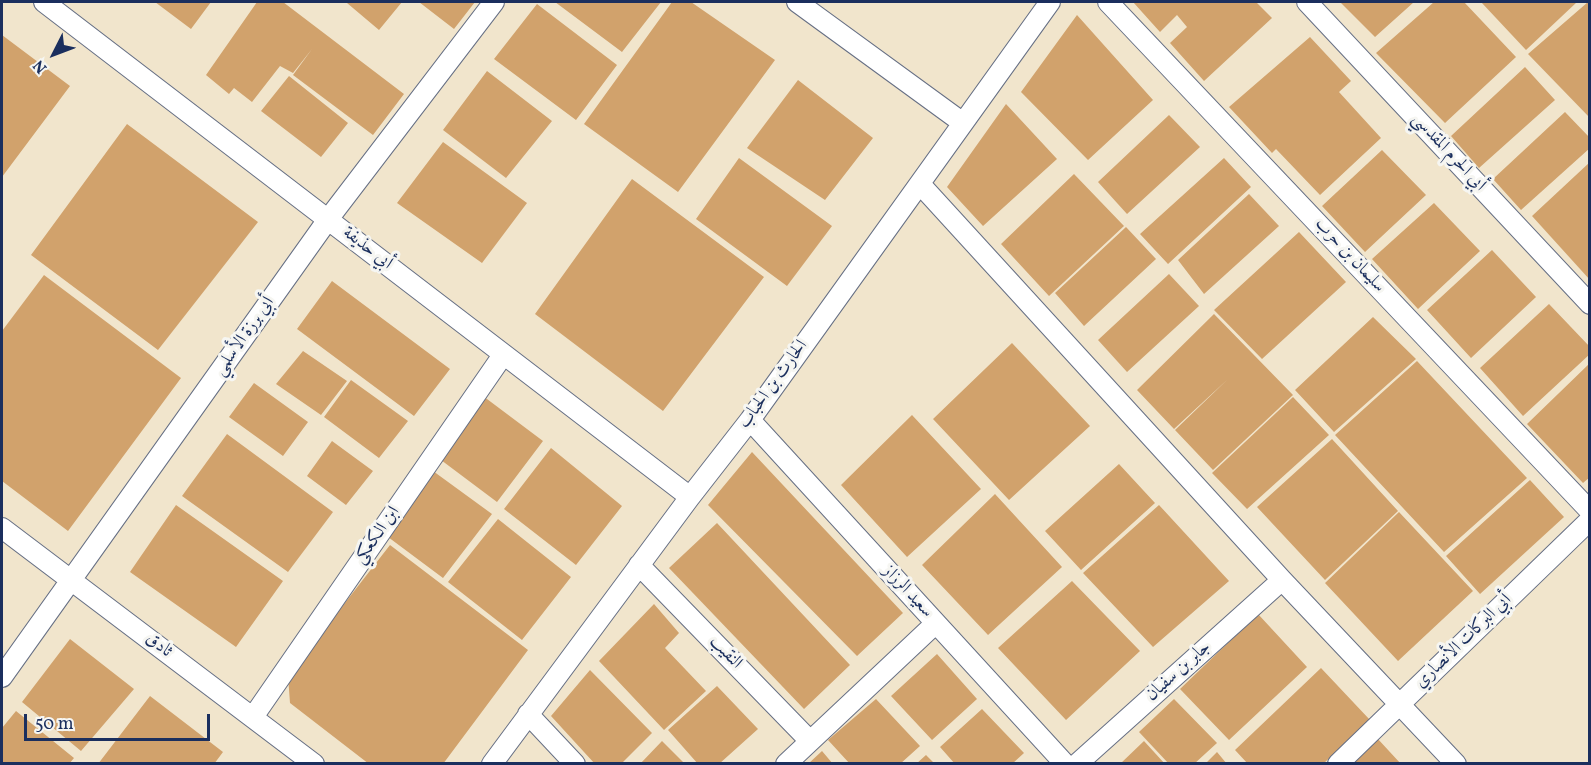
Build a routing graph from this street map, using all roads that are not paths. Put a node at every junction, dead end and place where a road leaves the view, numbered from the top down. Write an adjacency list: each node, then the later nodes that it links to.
1 (44, 2): 9 (street, أبي حذيفة)
2 (494, 2): 9 (street, أبي برزة الأسلمي)
3 (797, 2): 7 (street)
4 (1050, 2): 7 (street, الحارث بن الحباب)
5 (1108, 2): 14 (street, سليمان بن حرب)
6 (1307, 2): 10 (street, أبي الحرم المقدسي)
7 (963, 123): 8 (street, الحارث بن الحباب)
8 (920, 184): 12 (street, الحارث بن الحباب); 18 (street)
9 (329, 218): 11 (street, أبي حذيفة); 19 (street, أبي برزة الأسلمي)
10 (1590, 304)
11 (503, 355): 13 (street, أبي حذيفة); 24 (street, ابن الكعكي)
12 (750, 420): 13 (street, الحارث بن الحباب); 20 (street, سعيد الرزاز)
13 (690, 497): 17 (street, الحارث بن الحباب)
14 (1590, 511)
15 (1590, 520): 22 (street, أبي البركات الأنصاري)
16 (2, 528): 19 (street, ثادق)
17 (639, 565): 23 (street, الحارث بن الحباب); 25 (street, النقيب)
18 (1282, 580): 22 (street); 31 (street, جابر بن سفيان)
19 (71, 581): 21 (street, أبي برزة الأسلمي); 24 (street, ثادق)
20 (936, 623): 25 (street); 30 (street, سعيد الرزاز)
21 (2, 677)
22 (1399, 704): 32 (street, أبي البركات الأنصاري); 33 (street)
23 (528, 714): 27 (street, الحارث بن الحباب); 28 (street)
24 (253, 717): 26 (street, ثادق)
25 (810, 741): 29 (street)
26 (314, 764)
27 (492, 764)
28 (575, 764)
29 (786, 764)
30 (1065, 764)
31 (1077, 764)
32 (1338, 764)
33 (1456, 764)

